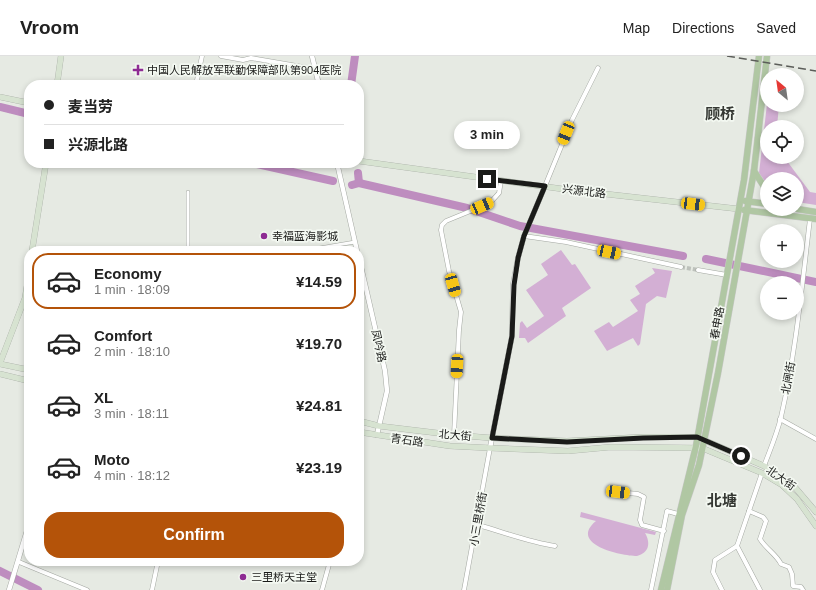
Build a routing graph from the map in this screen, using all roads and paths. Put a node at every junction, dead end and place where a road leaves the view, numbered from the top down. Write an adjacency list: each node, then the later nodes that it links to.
1 (61, 56): 9 (main road)
2 (202, 56): 10 (street)
3 (221, 56): 8 (street)
4 (312, 56): 8 (street)
5 (759, 56): 22 (main road, 春申路)
6 (767, 56): 17 (main road, 春申路)
7 (598, 68): 20 (street)
8 (315, 69): 11 (street)
9 (58, 80)
10 (197, 80)
11 (317, 80)
12 (0, 96): 13 (main road)
13 (24, 102)
14 (364, 162): 18 (main road, 兴源北路)
15 (45, 168): 32 (main road)
16 (338, 168): 31 (street)
17 (754, 171): 19 (main road); 23 (main road, 春申路)
18 (501, 180): 20 (main road, 兴源北路); 50 (street)
19 (760, 180)
20 (545, 186): 25 (main road, 兴源北路); 30 (street)
21 (188, 192): 33 (street)
22 (740, 201): 23 (main road); 25 (main road, 春申路)
23 (749, 201): 24 (main road); 26 (main road, 春申路)
24 (760, 203)
25 (738, 209): 26 (main road); 38 (main road, 春申路)
26 (747, 210): 29 (main road); 53 (main road, 春申路)
27 (804, 210): 28 (main road)
28 (816, 212)
29 (813, 219): 45 (street, 北闸街)
30 (525, 234): 36 (street); 52 (street)
31 (355, 242): 34 (street); 35 (street)
32 (33, 246)
33 (188, 246)
34 (331, 246)
35 (356, 246)
36 (681, 267)
37 (698, 270): 38 (street)
38 (727, 275): 51 (main road, 春申路)
39 (364, 280): 47 (street, 凤吟路)
40 (24, 305): 41 (main road)
41 (0, 364): 42 (main road)
42 (24, 369)
43 (0, 374): 44 (main road)
44 (24, 380)
45 (780, 419): 54 (street); 57 (street, 北闸街)
46 (364, 422): 47 (main road, 北大街)
47 (379, 426): 49 (street, 凤吟路); 50 (main road, 北大街)
48 (364, 433): 49 (main road, 青石路)
49 (377, 435): 56 (main road, 青石路)
50 (454, 435): 52 (main road, 北大街)
51 (697, 437): 52 (main road, 北大街); 53 (main road, 北大街); 55 (main road, 春申路)
52 (492, 438): 56 (street)
53 (704, 439): 55 (main road, 春申路); 57 (main road, 北大街)
54 (816, 439)
55 (699, 447): 56 (main road, 青石路); 58 (main road, 北大街); 62 (main road, 春申路); 81 (main road, 春申路)
56 (490, 448): 63 (street, 小三里桥街)
57 (764, 466): 61 (main road, 北大街)
58 (762, 473): 60 (street); 64 (main road, 北大街)
59 (618, 492): 65 (street)
60 (749, 511): 68 (street); 84 (street)
61 (816, 512)
62 (678, 514): 65 (street); 80 (main road, 春申路)
63 (478, 525): 67 (street); 78 (street, 小三里桥街)
64 (816, 526)
65 (664, 531): 79 (street)
66 (24, 542): 69 (street)
67 (554, 546)
68 (737, 546): 82 (street); 83 (street)
69 (18, 563): 70 (street); 74 (street)
70 (24, 565)
71 (26, 566): 75 (street)
72 (157, 566): 76 (street)
73 (329, 566): 77 (street)
74 (10, 588)
75 (86, 590)
76 (152, 590)
77 (322, 590)
78 (464, 590)
79 (651, 590)
80 (661, 590)
81 (667, 590)
82 (722, 590)
83 (760, 590)
84 (803, 590)

